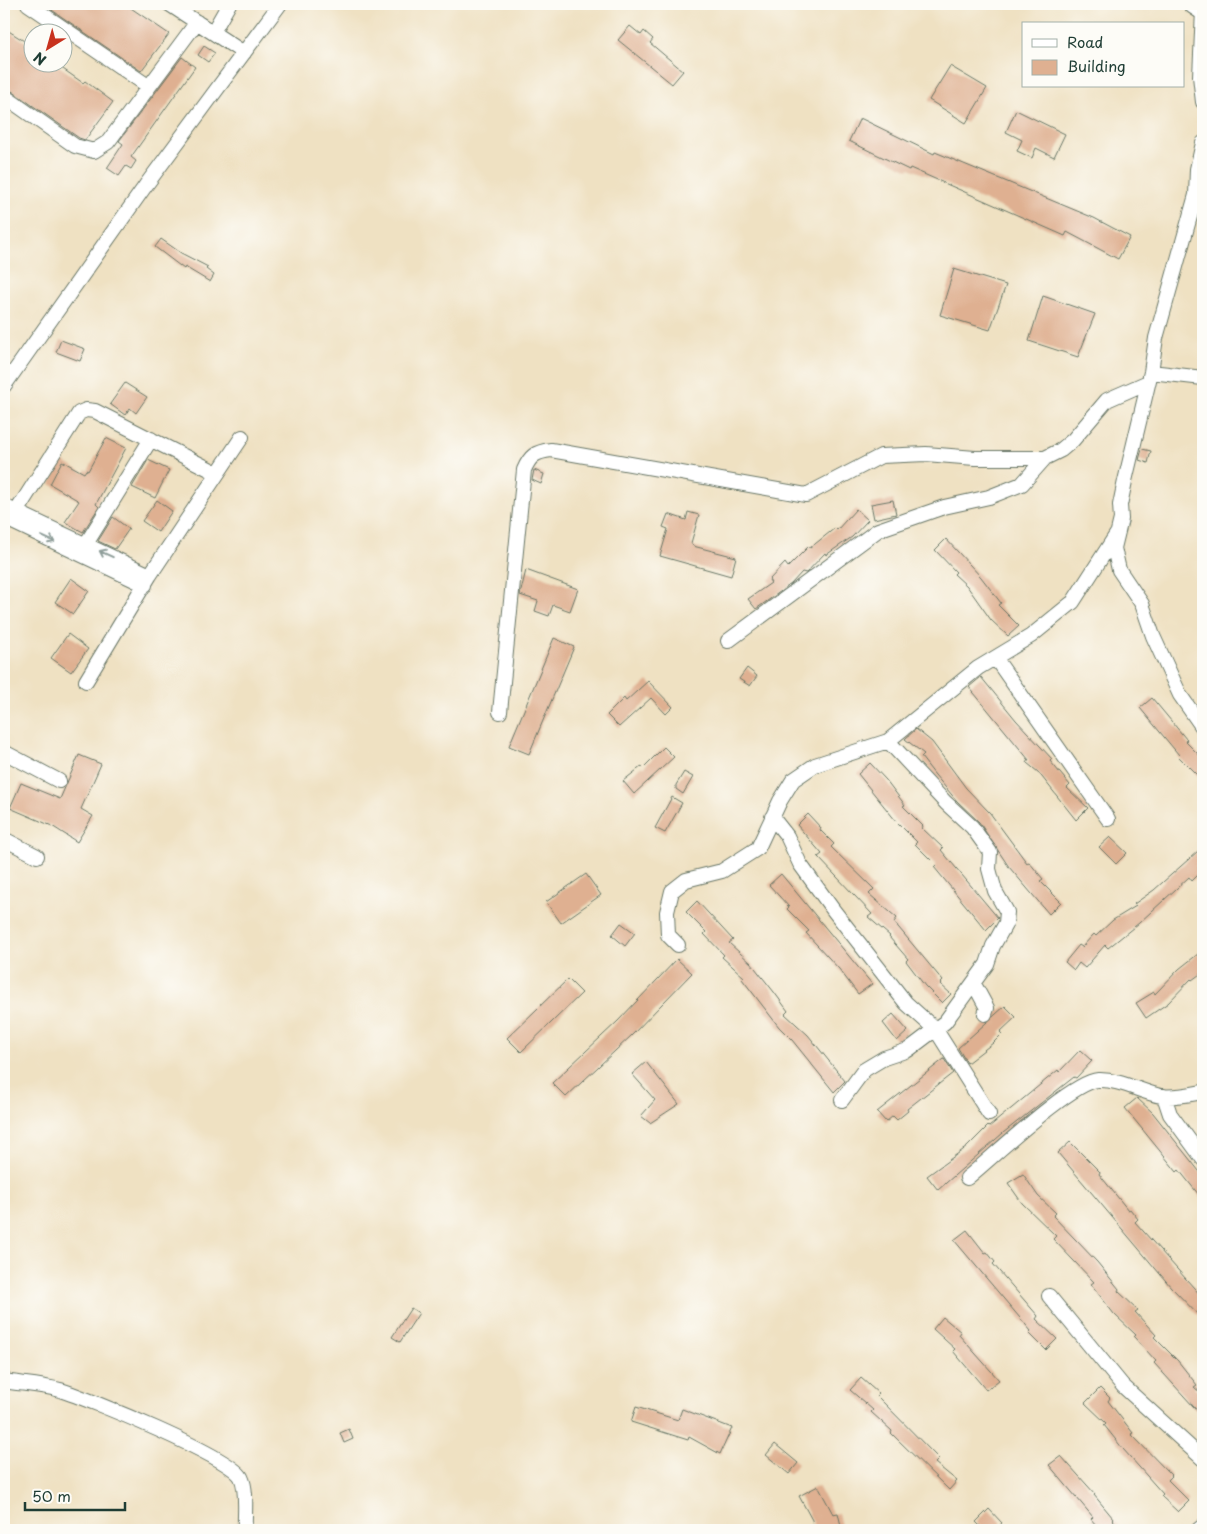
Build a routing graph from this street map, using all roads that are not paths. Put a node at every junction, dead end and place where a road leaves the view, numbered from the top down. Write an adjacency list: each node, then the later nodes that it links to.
1 (28, 4): 10 (street)
2 (169, 4): 7 (street)
3 (229, 4): 8 (street)
4 (280, 4): 9 (street)
5 (1194, 4): 6 (highway)
6 (1203, 10): 12 (street)
7 (197, 22): 8 (street); 10 (street)
8 (213, 32): 9 (street)
9 (244, 53): 16 (street)
10 (148, 86): 11 (street)
11 (4, 96)
12 (1203, 102)
13 (1203, 143): 14 (street)
14 (1149, 377): 15 (street); 19 (street); 23 (street)
15 (1203, 378)
16 (4, 386)
17 (242, 437): 20 (street)
18 (151, 439): 20 (street); 21 (street); 24 (street)
19 (1045, 458): 26 (street); 29 (street)
20 (217, 473): 25 (street)
21 (10, 509): 24 (street)
22 (4, 518): 25 (street, one-way to 25)
23 (1118, 532): 27 (street); 30 (street)
24 (86, 544): 25 (street, one-way to 24)
25 (148, 580): 28 (street)
26 (728, 641)
27 (996, 659): 31 (street); 35 (street)
28 (86, 681)
29 (500, 712)
30 (1203, 728)
31 (888, 741): 34 (street); 39 (street)
32 (4, 752): 33 (street)
33 (59, 781)
34 (772, 817): 38 (street); 41 (street)
35 (1108, 819)
36 (4, 839): 37 (street)
37 (37, 856)
38 (678, 945)
39 (974, 984): 40 (street); 41 (street)
40 (985, 1014)
41 (936, 1030): 44 (street); 45 (street)
42 (1203, 1092): 43 (street)
43 (1164, 1096): 47 (street); 49 (street)
44 (842, 1100)
45 (989, 1114)
46 (1203, 1137): 47 (street)
47 (1194, 1148): 48 (street)
48 (1203, 1159)
49 (967, 1178)
50 (1048, 1296): 52 (street)
51 (4, 1381): 54 (street)
52 (1203, 1459)
53 (1203, 1526): 55 (street)
54 (244, 1530)
55 (1198, 1530)

